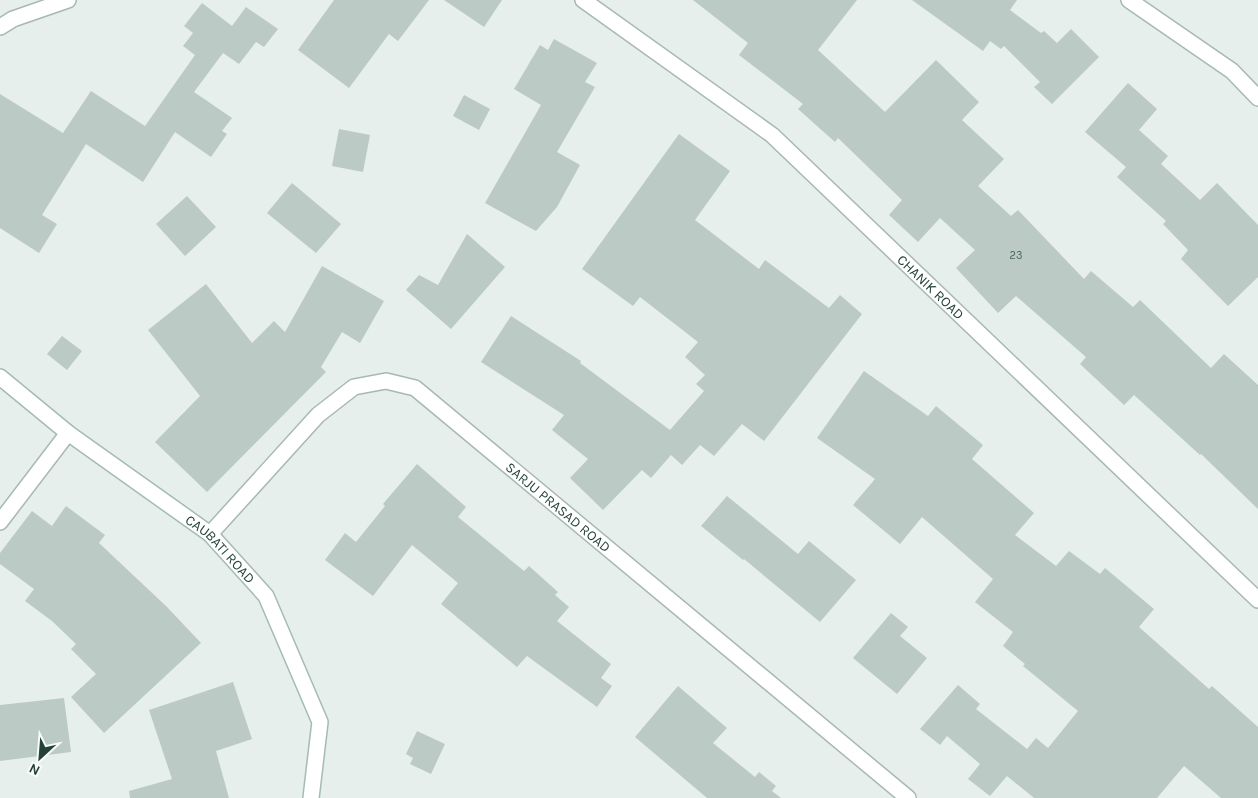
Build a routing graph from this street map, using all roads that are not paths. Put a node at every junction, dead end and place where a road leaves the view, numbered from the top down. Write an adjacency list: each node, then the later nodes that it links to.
1 (68, 0): 4 (street)
2 (583, 0): 10 (street, CHANIK ROAD)
3 (1128, 0): 5 (street)
4 (0, 27)
5 (1258, 98)
6 (0, 377): 7 (street, CAUBATI ROAD)
7 (68, 433): 8 (street); 9 (street, CAUBATI ROAD)
8 (0, 522)
9 (210, 534): 11 (street, CAUBATI ROAD); 12 (street, SARJU PRASAD ROAD)
10 (1258, 600)
11 (311, 798)
12 (908, 798)

